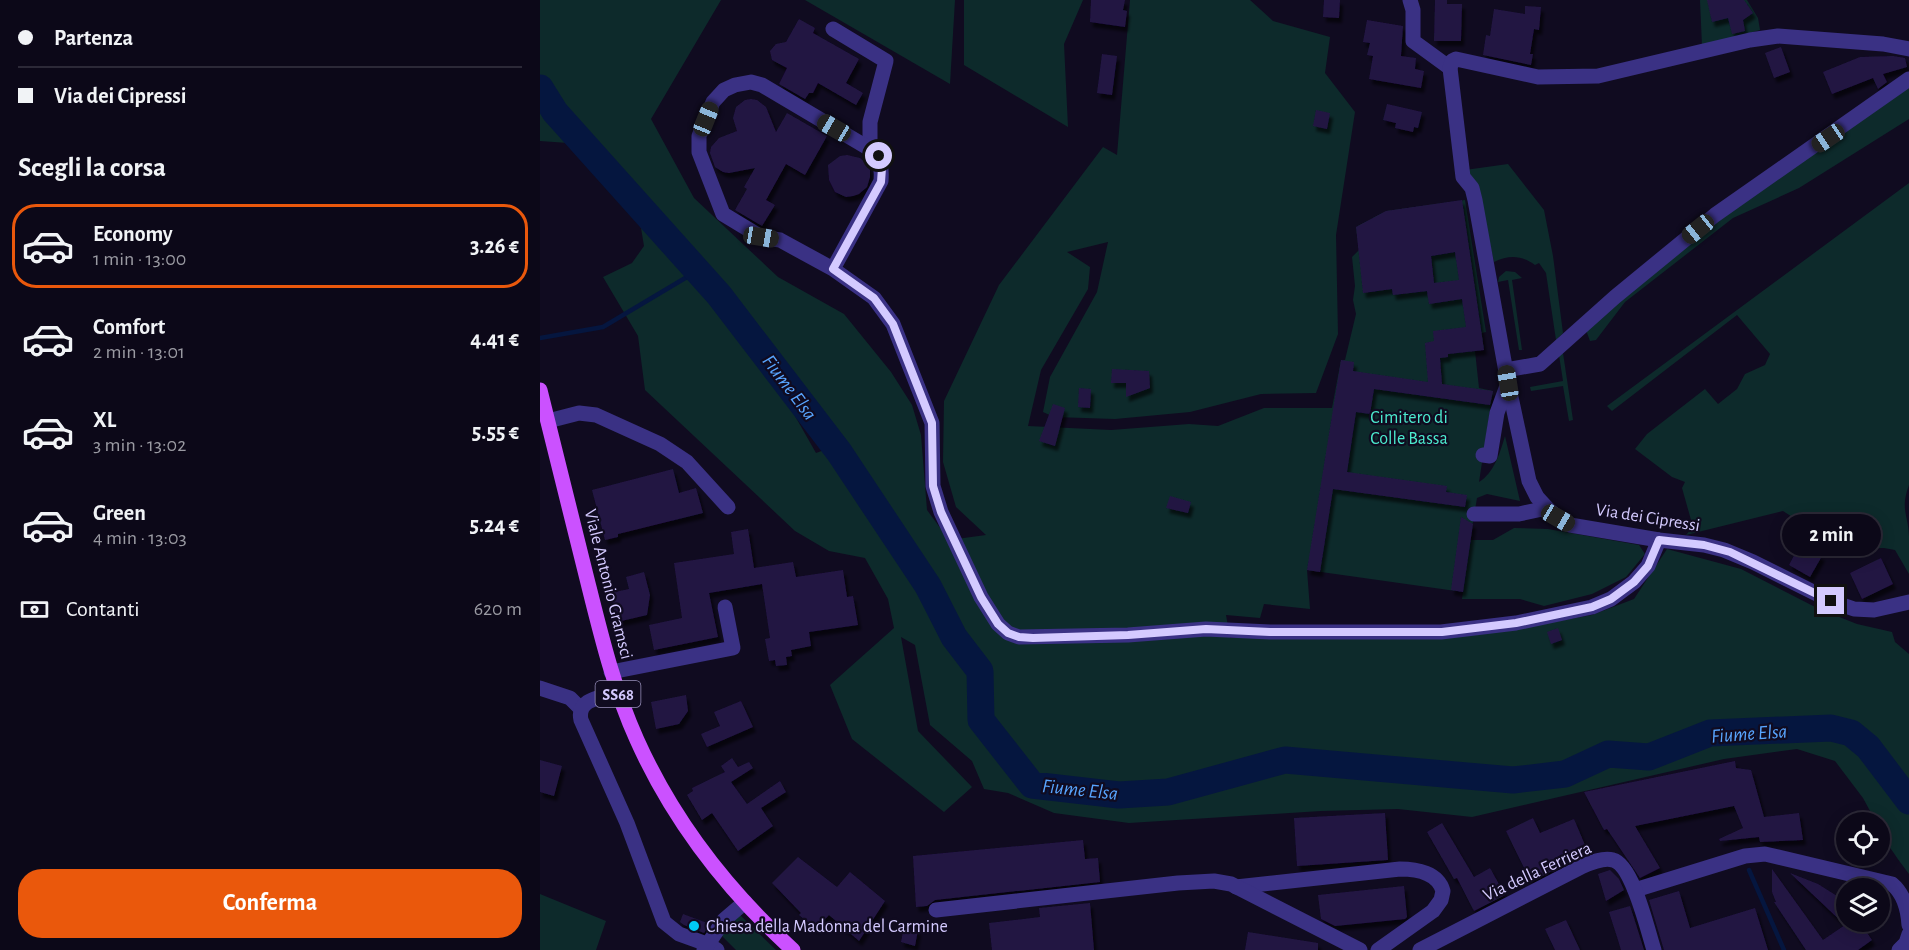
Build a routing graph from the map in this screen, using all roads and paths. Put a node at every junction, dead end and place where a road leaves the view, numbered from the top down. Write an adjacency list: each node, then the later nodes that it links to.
1 (1410, 0): 4 (street)
2 (833, 28): 6 (street)
3 (1909, 49): 4 (street)
4 (1450, 68): 8 (street, Via dei Cipressi)
5 (1909, 79): 8 (street)
6 (870, 149): 7 (street); 7 (street)
7 (833, 269): 15 (street)
8 (1507, 376): 11 (street); 13 (street, Via dei Cipressi)
9 (540, 390): 10 (main road, Viale Antonio Gramsci / SS68)
10 (548, 421): 12 (street); 18 (main road, Viale Antonio Gramsci / SS68)
11 (1483, 455)
12 (728, 507)
13 (1547, 508): 14 (street); 15 (street, Via dei Cipressi)
14 (1474, 514)
15 (1659, 540): 16 (street, Via dei Cipressi)
16 (1909, 602)
17 (725, 607): 18 (street)
18 (611, 672): 20 (main road, Viale Antonio Gramsci / SS68)
19 (540, 688): 21 (street)
20 (618, 692): 21 (street); 24 (main road, Viale Antonio Gramsci / SS68)
21 (580, 708): 28 (street)
22 (1236, 887): 25 (street); 30 (street); 31 (street)
23 (1635, 890): 26 (street); 32 (street, Via della Ferriera); 33 (street, Via della Ferriera)
24 (746, 902): 28 (street); 29 (main road, Viale Antonio Gramsci / SS68)
25 (936, 910)
26 (1909, 925)
27 (1909, 934): 34 (street)
28 (709, 948)
29 (793, 950)
30 (1360, 950)
31 (1378, 950)
32 (1420, 950)
33 (1654, 950)
34 (1899, 950)

